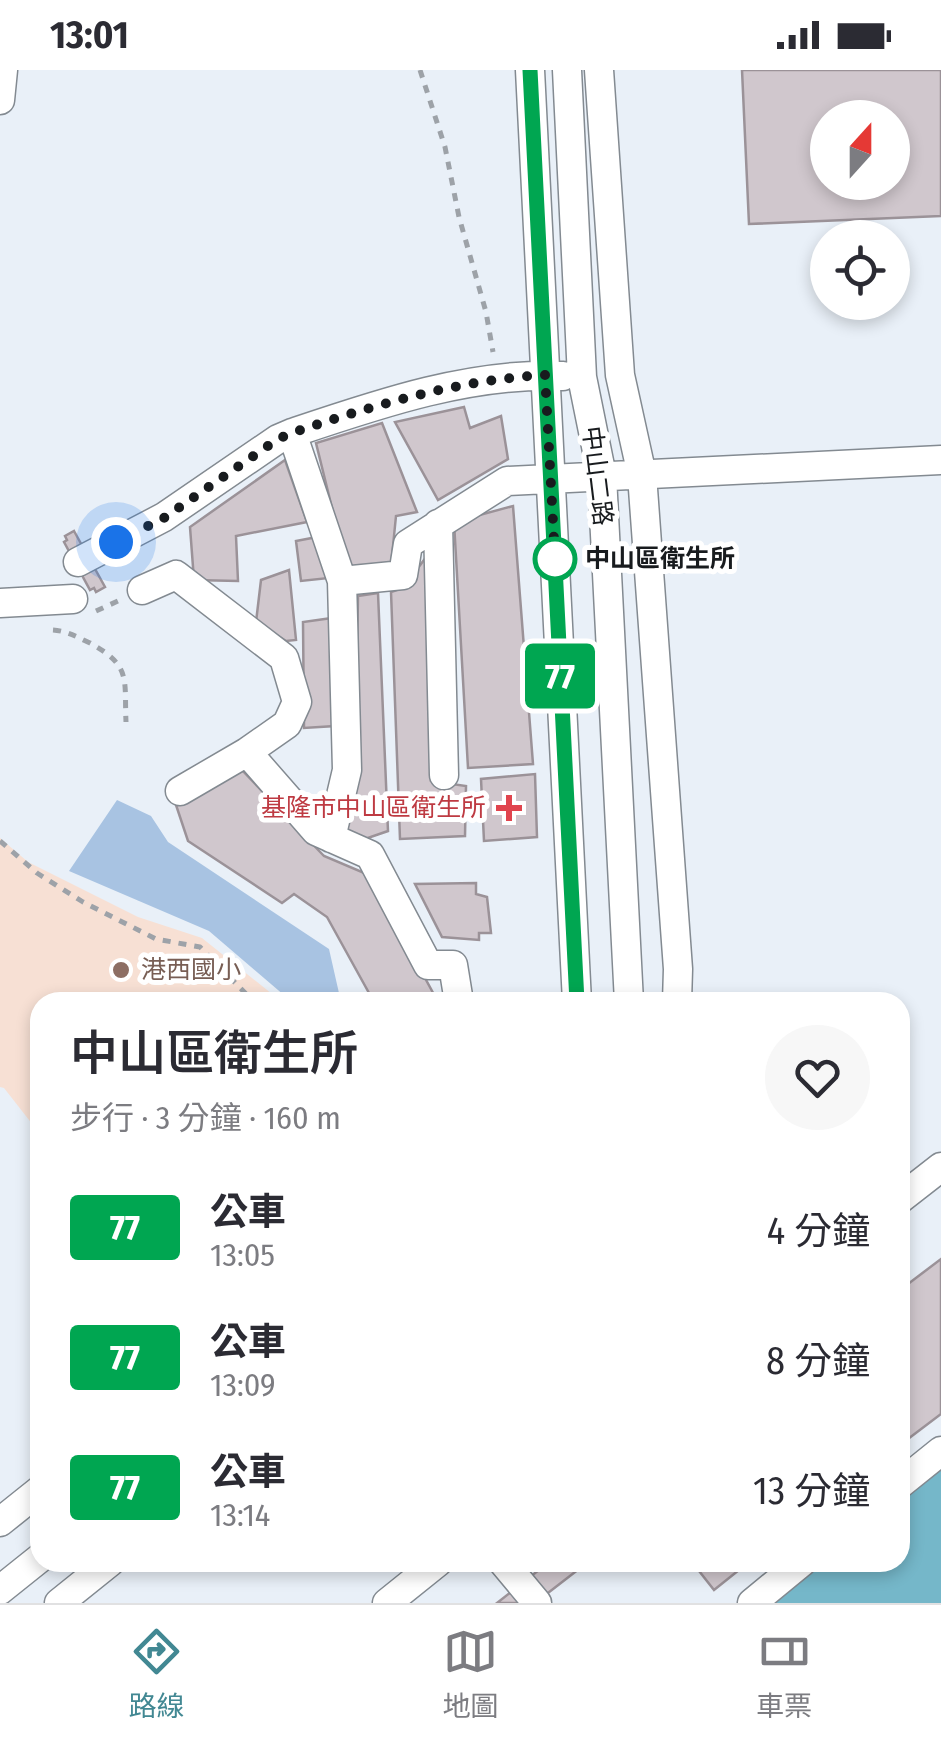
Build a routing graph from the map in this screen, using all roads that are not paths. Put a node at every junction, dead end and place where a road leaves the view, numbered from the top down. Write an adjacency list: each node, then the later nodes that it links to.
1 (3, 70): 5 (street)
2 (530, 70): 6 (street, 中山二路)
3 (567, 70): 8 (street, 中山二路)
4 (600, 82): 7 (street, 中山二路)
5 (0, 100)
6 (545, 375): 8 (street); 9 (street); 13 (street, 中山二路)
7 (620, 375): 8 (street); 11 (street, 中山二路)
8 (582, 377): 12 (street, 中山二路)
9 (292, 433): 15 (street); 16 (street)
10 (941, 460): 11 (street)
11 (642, 475): 12 (street); 27 (street, 中山二路)
12 (602, 476): 13 (street); 26 (street, 中山二路)
13 (551, 478): 14 (street); 25 (street, 中山二路)
14 (438, 524): 16 (street); 21 (street)
15 (78, 562)
16 (342, 581): 23 (street)
17 (142, 590): 20 (street)
18 (0, 604): 19 (street)
19 (76, 609)
20 (248, 752): 22 (street); 23 (street)
21 (444, 775)
22 (180, 791)
23 (331, 838): 24 (street)
24 (457, 992)
25 (577, 992)
26 (628, 992)
27 (677, 992)
28 (941, 1167): 29 (street)
29 (910, 1192)
30 (941, 1452): 31 (street)
31 (910, 1476)
32 (30, 1498): 33 (street)
33 (0, 1522)
34 (30, 1566): 39 (street)
35 (98, 1572): 40 (street)
36 (426, 1572): 41 (street)
37 (511, 1572): 42 (street)
38 (790, 1572): 43 (street)
39 (0, 1590)
40 (59, 1603)
41 (387, 1603)
42 (537, 1603)
43 (752, 1603)

